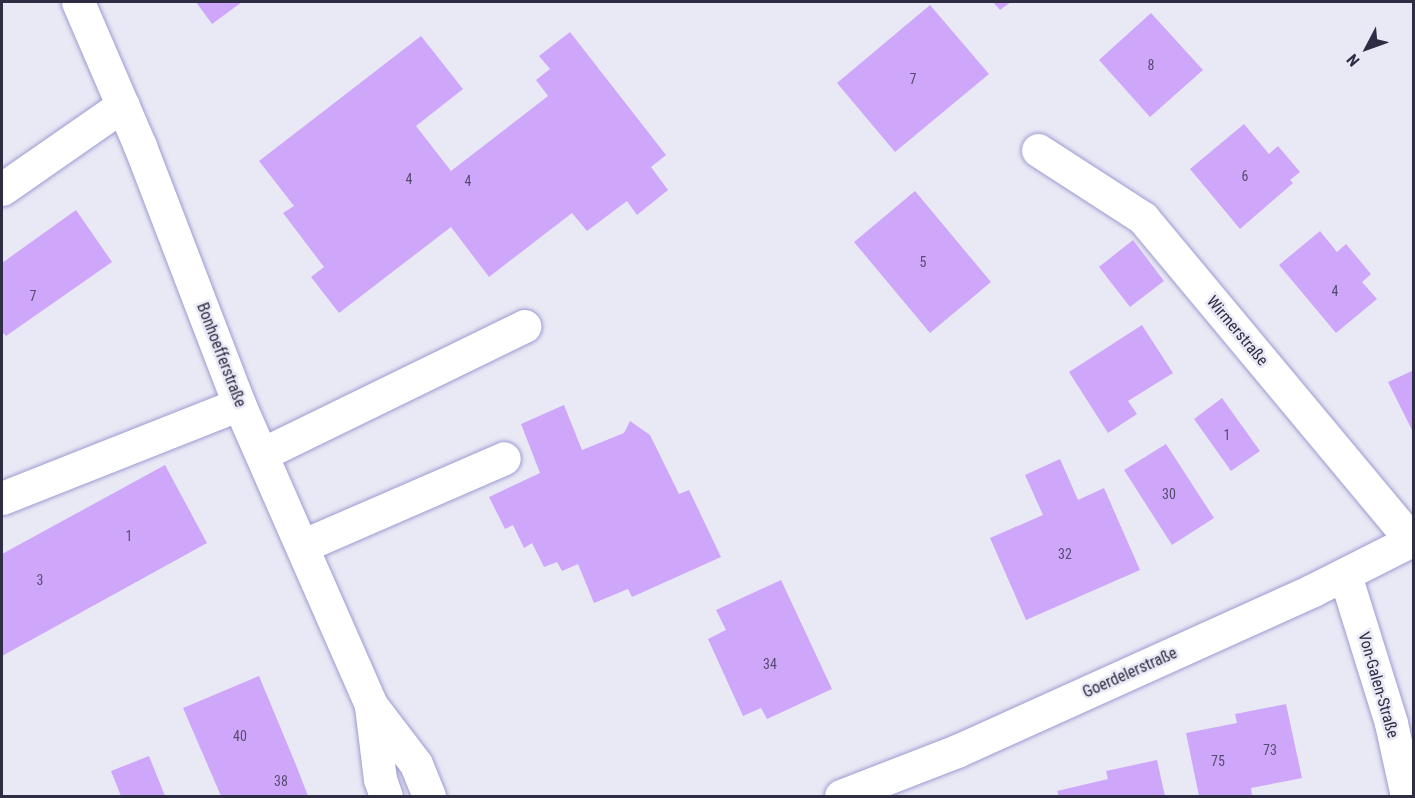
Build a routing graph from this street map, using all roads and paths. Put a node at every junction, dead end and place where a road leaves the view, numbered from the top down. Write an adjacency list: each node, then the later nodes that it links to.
1 (78, 2): 2 (street, Bonhoefferstraße)
2 (123, 105): 4 (street); 6 (street, Bonhoefferstraße)
3 (1038, 150): 10 (street, Wirmerstraße)
4 (2, 189)
5 (525, 326): 7 (street)
6 (239, 404): 7 (street, Bonhoefferstraße); 9 (street)
7 (262, 454): 11 (street, Bonhoefferstraße)
8 (504, 458): 11 (street)
9 (2, 498)
10 (1412, 539): 12 (street, Goerdelerstraße)
11 (302, 546): 13 (street, Bonhoefferstraße)
12 (1345, 575): 16 (street, Goerdelerstraße); 17 (street, Von-Galen-Straße)
13 (371, 705): 14 (street, Bonhoefferstraße); 15 (street, Bonhoefferstraße)
14 (386, 796)
15 (429, 796)
16 (841, 796)
17 (1407, 796)

